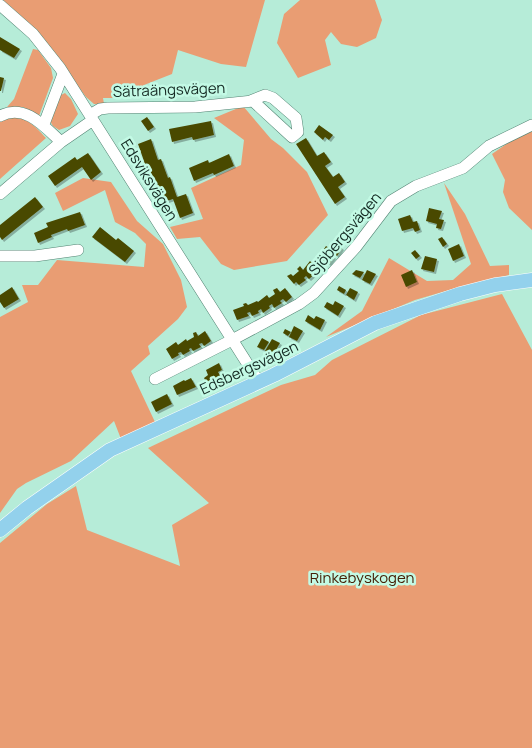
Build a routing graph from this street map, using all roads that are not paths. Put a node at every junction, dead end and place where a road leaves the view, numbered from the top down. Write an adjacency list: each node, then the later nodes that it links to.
1 (0, 4): 2 (street, Edsviksvägen)
2 (63, 74): 5 (street, Edsviksvägen); 6 (street)
3 (250, 101): 5 (street, Sätraängsvägen)
4 (0, 116): 6 (street)
5 (92, 118): 8 (street, Sätraängsvägen); 13 (street, Edsviksvägen)
6 (44, 124): 8 (street)
7 (532, 125): 13 (street, Sjöbergsvägen)
8 (61, 142): 9 (street, Sätraängsvägen)
9 (0, 194)
10 (78, 250): 11 (street)
11 (0, 256)
12 (532, 280): 15 (main road, Edsbergsvägen)
13 (232, 340): 14 (street, Sjöbergsvägen); 15 (street, Edsviksvägen)
14 (155, 379)
15 (259, 382): 16 (main road, Edsbergsvägen)
16 (0, 530)

